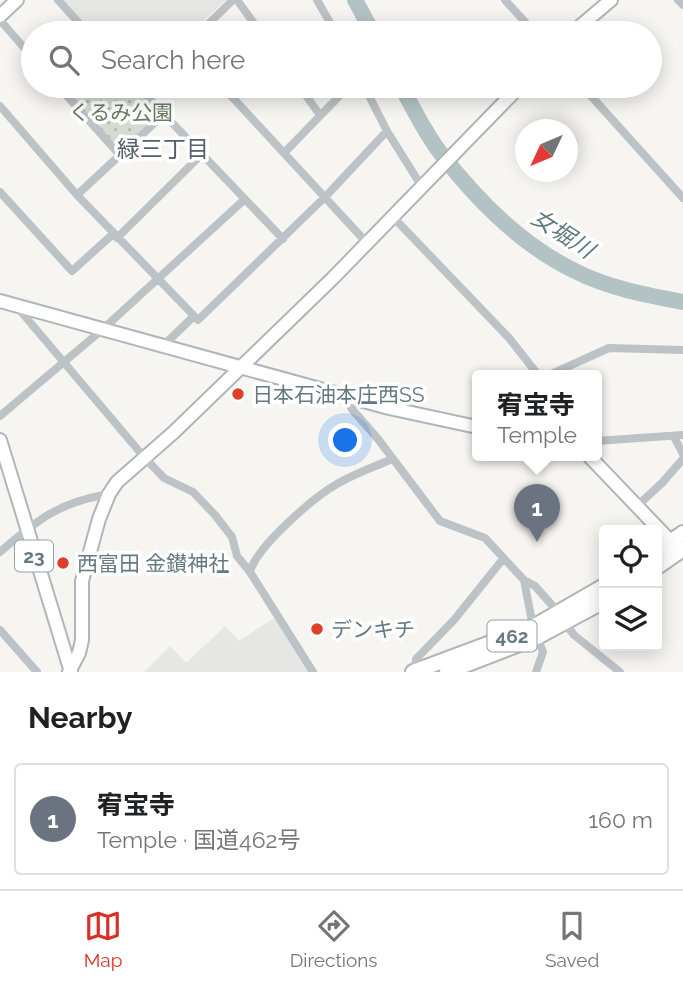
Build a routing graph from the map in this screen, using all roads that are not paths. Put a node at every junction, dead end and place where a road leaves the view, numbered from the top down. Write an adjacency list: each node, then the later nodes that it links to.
1 (17, 0): 9 (street)
2 (58, 0): 10 (street)
3 (235, 0): 11 (street); 12 (street)
4 (317, 0): 13 (street)
5 (505, 0): 14 (street)
6 (611, 0): 15 (street)
7 (678, 0): 8 (street)
8 (683, 5)
9 (0, 18): 16 (street)
10 (77, 21)
11 (212, 21)
12 (252, 21)
13 (328, 21)
14 (524, 21)
15 (586, 21)
16 (21, 43)
17 (69, 98): 31 (street)
18 (150, 98): 26 (street)
19 (233, 98): 29 (street)
20 (308, 98): 27 (street)
21 (337, 98): 27 (street)
22 (370, 98): 28 (street)
23 (508, 98): 32 (street)
24 (593, 98): 36 (street)
25 (0, 106): 34 (street)
26 (164, 114): 30 (street); 31 (street)
27 (320, 115): 29 (street)
28 (387, 131): 32 (street); 35 (street)
29 (285, 152): 35 (street)
30 (203, 153): 37 (street); 39 (street)
31 (120, 155): 34 (street)
32 (422, 187): 38 (street)
33 (0, 192): 39 (street)
34 (77, 195): 39 (street)
35 (326, 196): 40 (street); 41 (street)
36 (683, 198)
37 (246, 199): 40 (street); 42 (street)
38 (393, 217): 41 (street); 51 (street)
39 (115, 236): 42 (street)
40 (283, 239): 45 (street)
41 (367, 243): 50 (street)
42 (156, 280): 45 (street); 46 (street)
43 (0, 301): 44 (street)
44 (22, 307): 46 (street); 49 (street)
45 (194, 316): 47 (street)
46 (103, 329): 47 (street); 49 (street)
47 (164, 345): 50 (street)
48 (683, 350): 52 (street)
49 (65, 362): 54 (street); 61 (street)
50 (243, 366): 53 (street); 61 (street)
51 (534, 370)
52 (560, 370)
53 (349, 396): 56 (street); 63 (street)
54 (0, 416)
55 (472, 421): 56 (street)
56 (463, 425): 57 (street)
57 (472, 426)
58 (678, 436): 60 (street); 62 (street)
59 (0, 440): 67 (street, 23)
60 (602, 441)
61 (144, 457): 65 (street); 73 (street)
62 (683, 457): 66 (street)
63 (392, 458): 71 (street); 73 (street)
64 (594, 461): 66 (street)
65 (109, 494): 67 (street); 81 (street)
66 (637, 506): 68 (street)
67 (26, 530): 70 (street); 81 (street, 23)
68 (680, 546): 69 (highway); 72 (highway)
69 (662, 550)
70 (0, 552)
71 (503, 559): 74 (street); 83 (street)
72 (662, 562)
73 (250, 572): 82 (street)
74 (524, 580): 77 (street); 79 (street)
75 (601, 588): 77 (highway, 462)
76 (599, 603): 77 (highway, 462)
77 (562, 618): 79 (highway, 462); 86 (street)
78 (0, 630): 80 (street)
79 (535, 632): 83 (highway, 462); 84 (highway, 462); 85 (street)
80 (37, 672)
81 (70, 672)
82 (313, 672)
83 (414, 672)
84 (447, 672)
85 (537, 672)
86 (620, 672)

